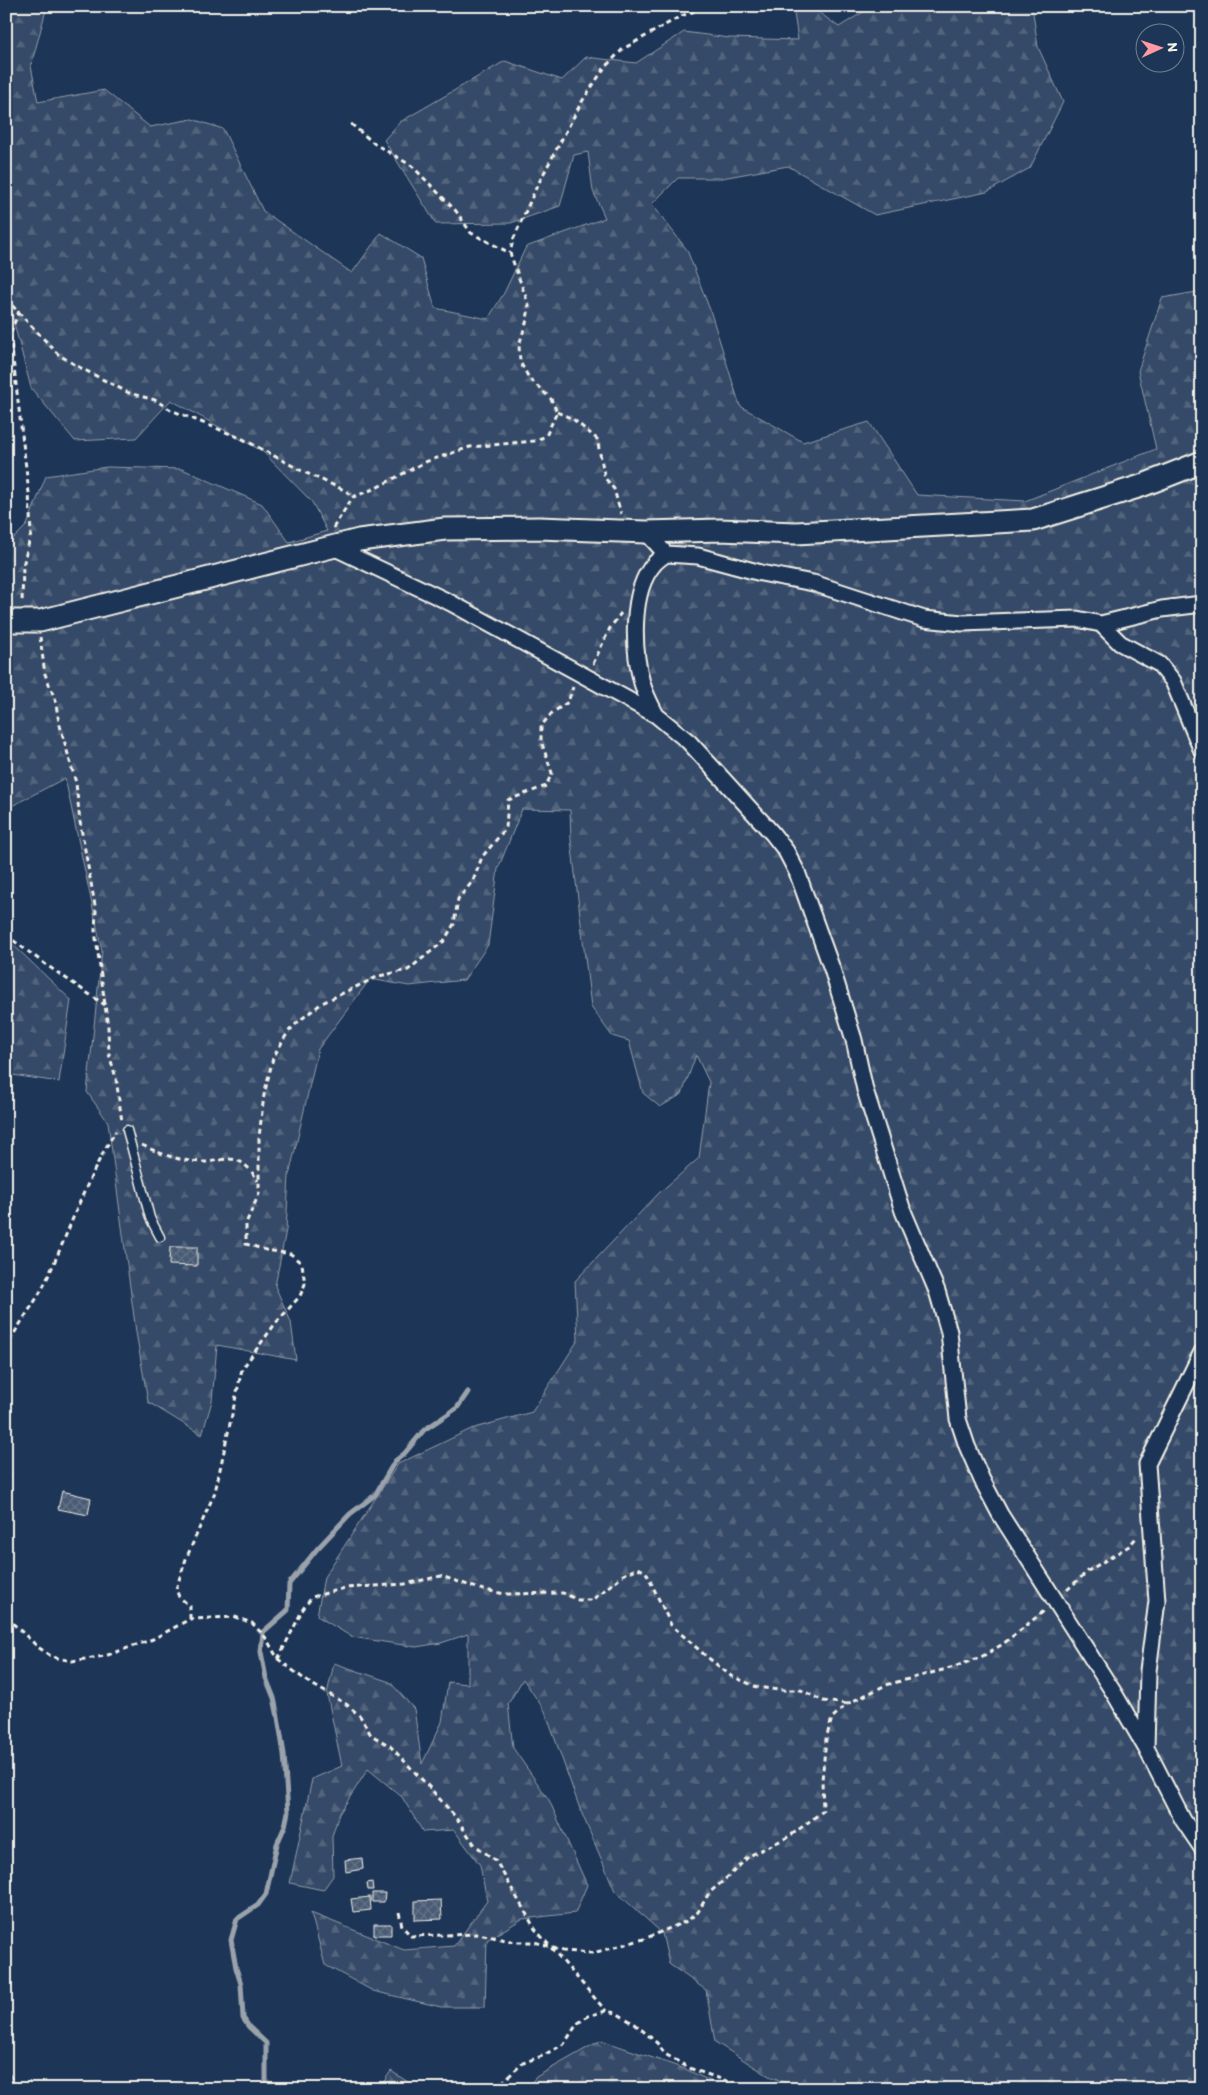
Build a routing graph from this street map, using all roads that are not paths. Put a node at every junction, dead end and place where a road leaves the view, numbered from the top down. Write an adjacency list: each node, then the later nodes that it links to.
1 (1202, 462): 2 (street)
2 (646, 532): 3 (street); 4 (street)
3 (323, 550): 6 (street); 8 (street)
4 (666, 554): 7 (street); 8 (street)
5 (1202, 604): 7 (street)
6 (14, 615)
7 (1101, 624): 9 (street)
8 (656, 715): 13 (street)
9 (1202, 751)
10 (127, 1130): 11 (lane)
11 (160, 1237)
12 (1202, 1352): 13 (street)
13 (1146, 1748): 14 (street)
14 (1202, 1848)

